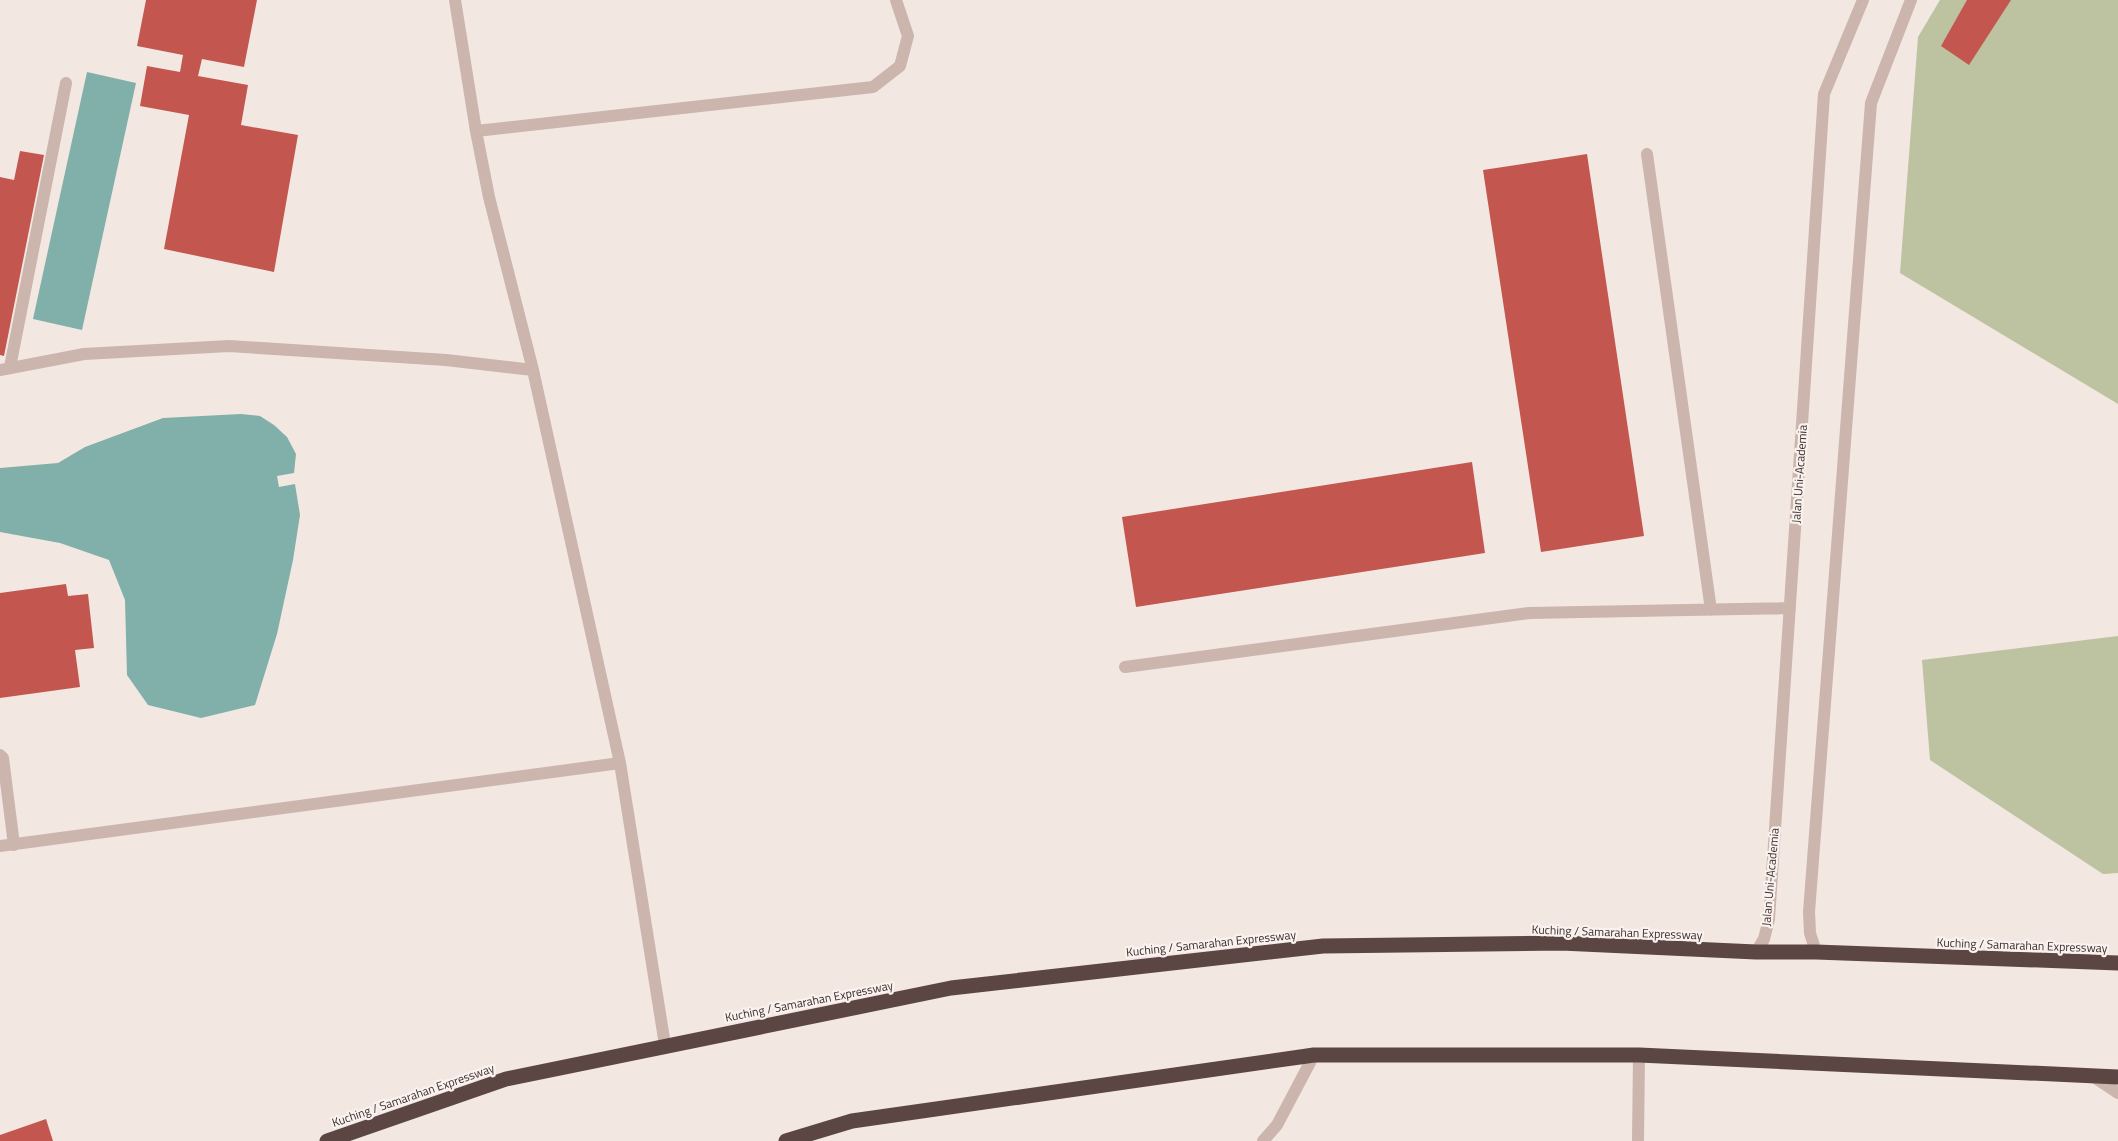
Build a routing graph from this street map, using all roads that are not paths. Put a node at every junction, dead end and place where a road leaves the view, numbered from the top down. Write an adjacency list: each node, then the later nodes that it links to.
1 (456, 0): 6 (street)
2 (896, 0): 6 (street)
3 (1863, 0): 10 (street, Jalan Uni-Academia)
4 (1911, 0): 18 (street)
5 (66, 83): 8 (street)
6 (476, 131): 9 (street)
7 (1647, 154): 11 (street)
8 (5, 368): 9 (street)
9 (533, 370): 14 (street)
10 (1790, 608): 11 (street); 17 (street, Jalan Uni-Academia)
11 (1711, 610): 12 (street)
12 (1125, 667)
13 (0, 755): 15 (street)
14 (620, 763): 15 (street); 20 (street)
15 (14, 845): 16 (street)
16 (0, 846)
17 (1756, 952): 18 (highway, Kuching / Samarahan Expressway); 20 (highway, Kuching / Samarahan Expressway)
18 (1816, 952): 19 (highway, Kuching / Samarahan Expressway)
19 (2118, 963)
20 (665, 1045): 26 (highway, Kuching / Samarahan Expressway)
21 (1314, 1055): 22 (highway); 27 (highway); 28 (street)
22 (1639, 1055): 23 (highway); 29 (street)
23 (2094, 1077): 24 (highway); 25 (street)
24 (2118, 1077)
25 (2118, 1092)
26 (327, 1141)
27 (786, 1141)
28 (1263, 1141)
29 (1638, 1141)

